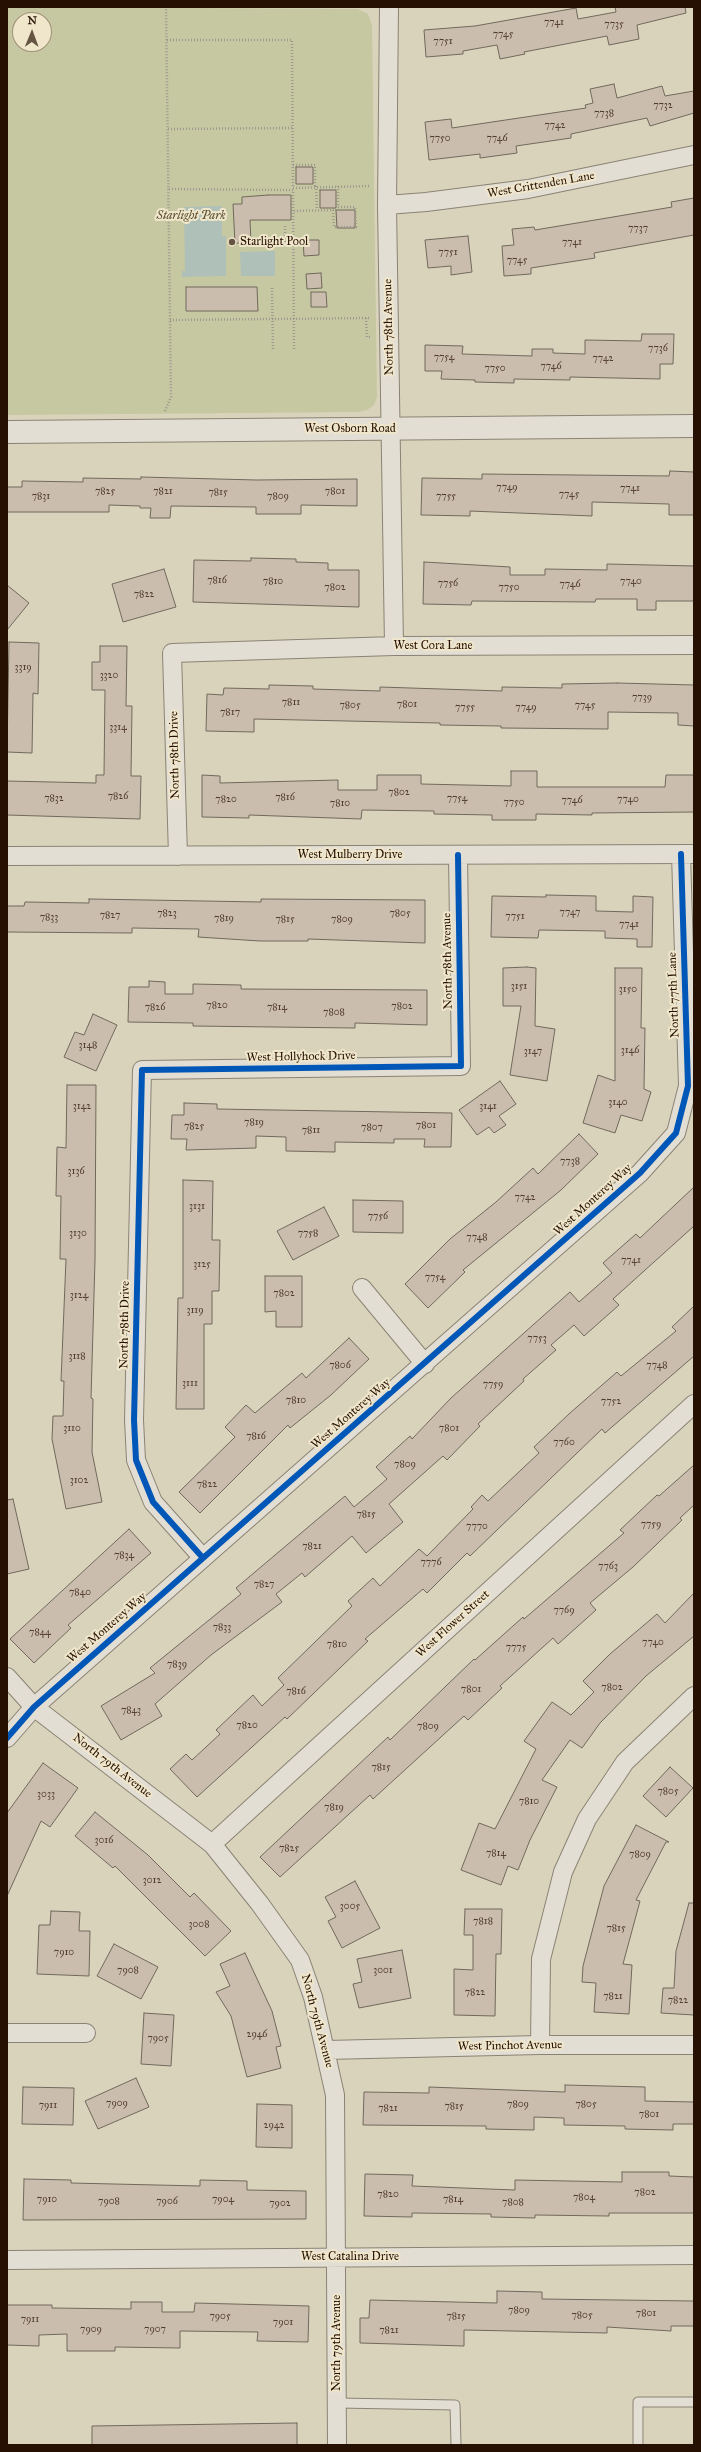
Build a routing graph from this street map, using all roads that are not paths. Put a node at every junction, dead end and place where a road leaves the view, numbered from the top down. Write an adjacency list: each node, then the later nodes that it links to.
1 (389, 7): 3 (street, North 78th Avenue)
2 (694, 155): 3 (street, West Crittenden Lane)
3 (387, 205): 5 (street, North 78th Avenue)
4 (694, 426): 5 (street, West Osborn Road)
5 (391, 429): 6 (street, West Osborn Road); 8 (street, North 78th Avenue)
6 (7, 432)
7 (694, 645): 8 (street, West Cora Lane)
8 (394, 646): 9 (street, West Cora Lane)
9 (172, 653): 13 (street, North 78th Drive)
10 (687, 854): 11 (street, West Mulberry Drive); 16 (street, North 77th Lane)
11 (458, 855): 13 (street, West Mulberry Drive); 14 (street, North 78th Avenue)
12 (7, 856): 13 (street, West Mulberry Drive)
13 (178, 856)
14 (461, 1066): 15 (street, West Hollyhock Drive)
15 (142, 1070): 20 (street, North 78th Drive)
16 (676, 1133): 18 (street, West Monterey Way)
17 (362, 1288): 18 (street)
18 (425, 1364): 20 (street, West Monterey Way)
19 (694, 1404): 25 (street, West Flower Street)
20 (203, 1558): 23 (street, West Monterey Way)
21 (7, 1677): 23 (street, North 79th Avenue)
22 (694, 1696): 28 (street)
23 (34, 1707): 24 (street, West Monterey Way); 25 (street, North 79th Avenue)
24 (7, 1738)
25 (212, 1844): 30 (street, North 79th Avenue)
26 (7, 2033): 27 (street)
27 (86, 2033)
28 (540, 2045): 29 (street, West Pinchot Avenue); 30 (street, West Pinchot Avenue)
29 (694, 2045)
30 (326, 2050): 32 (street, North 79th Avenue)
31 (694, 2255): 32 (street, West Catalina Drive)
32 (337, 2257): 33 (street, West Catalina Drive); 35 (street, North 79th Avenue)
33 (7, 2260)
34 (694, 2402): 38 (lane)
35 (337, 2403): 36 (street, North 79th Avenue); 37 (lane)
36 (337, 2445)
37 (456, 2445)
38 (638, 2445)

